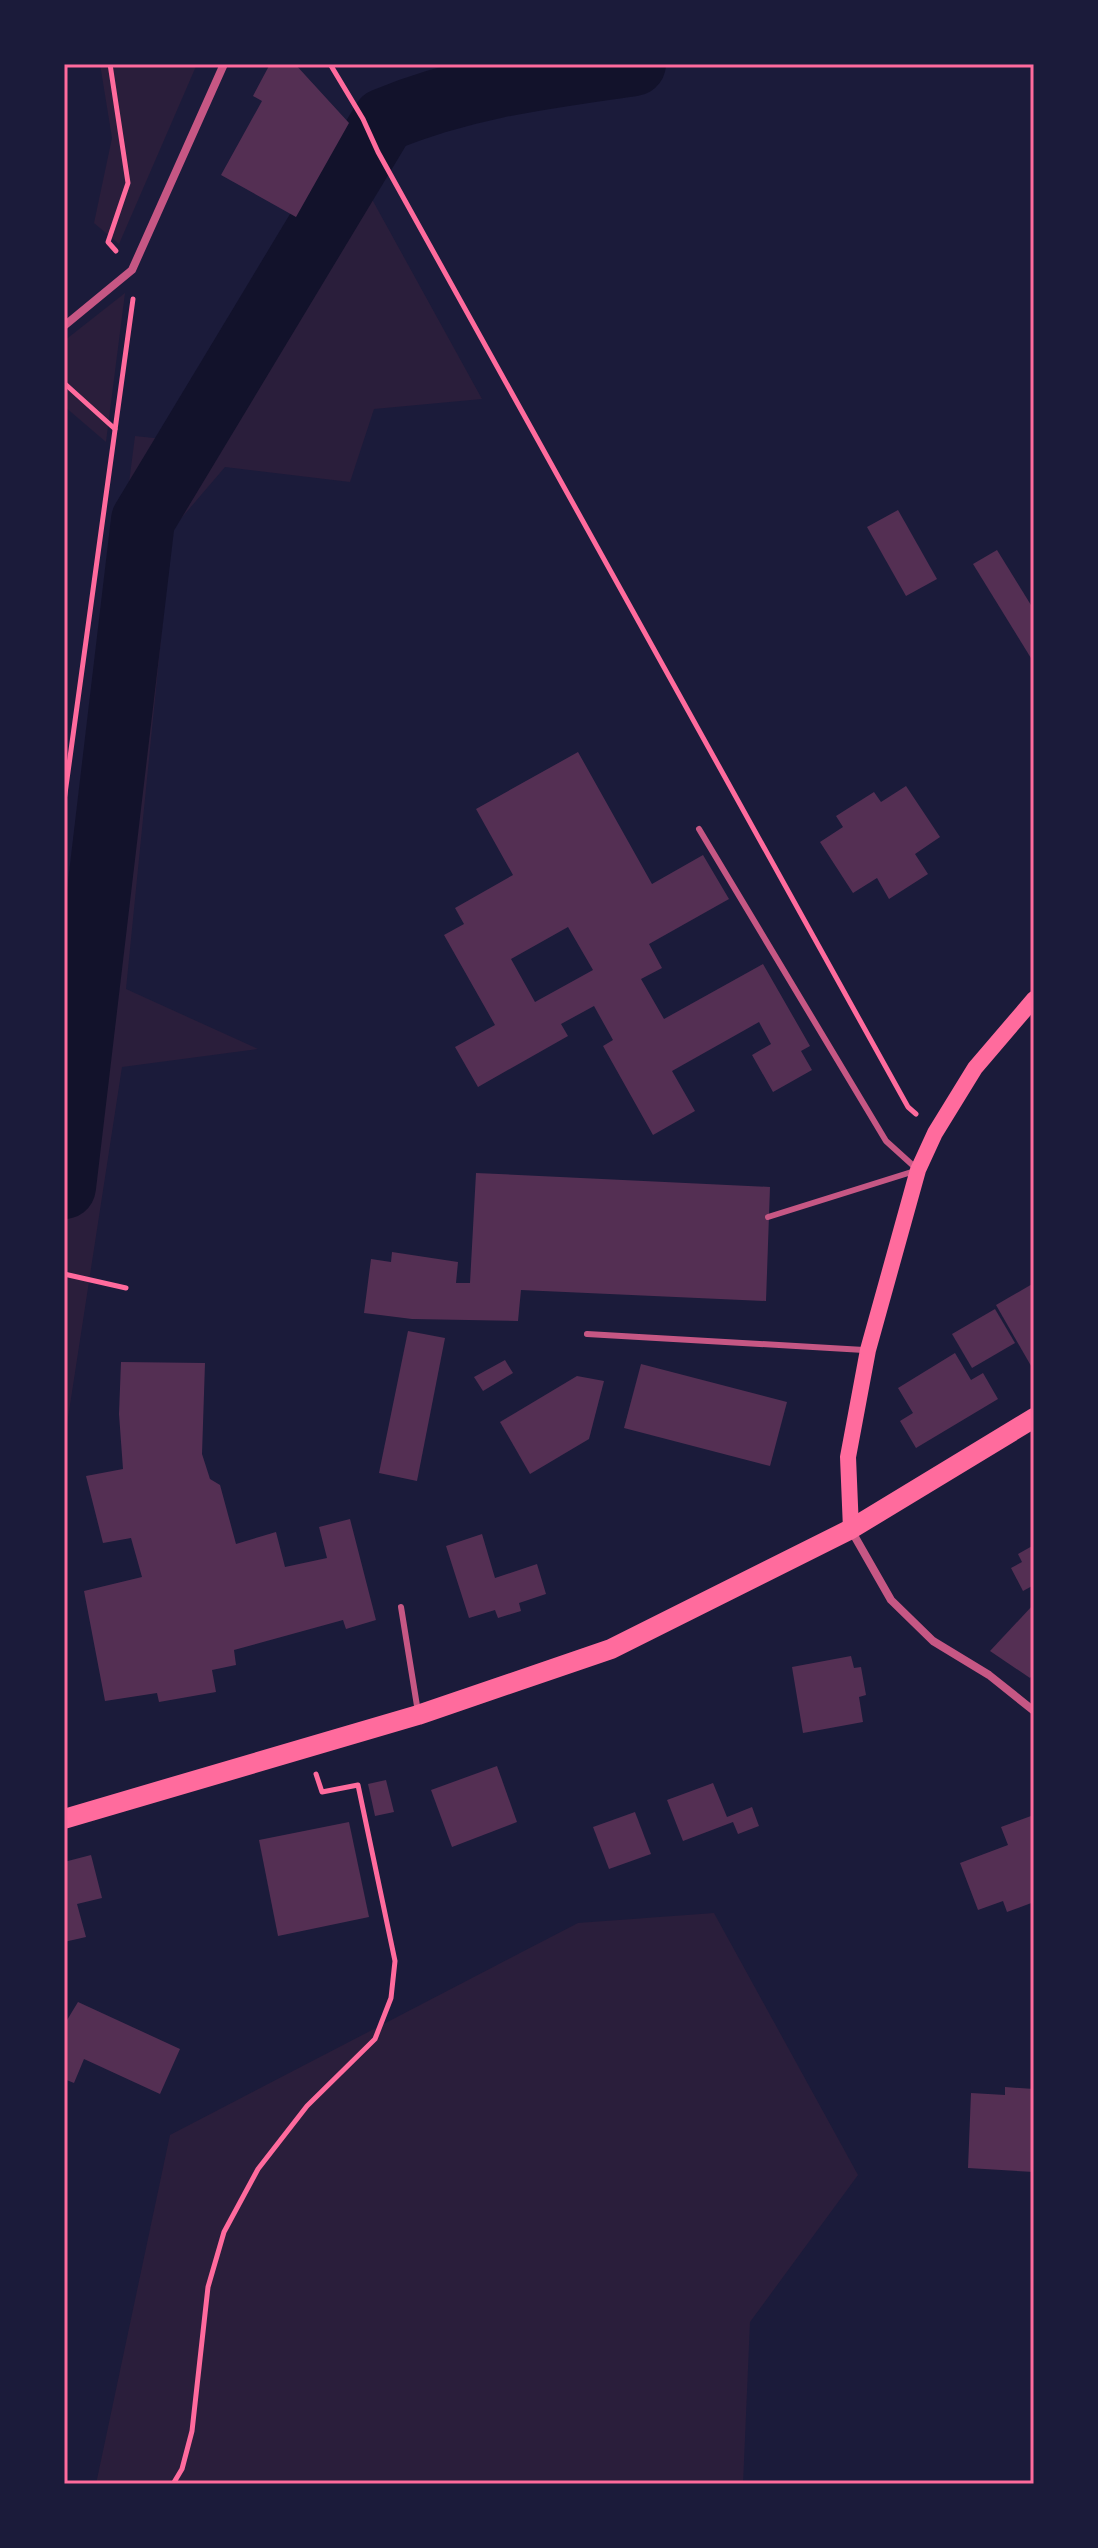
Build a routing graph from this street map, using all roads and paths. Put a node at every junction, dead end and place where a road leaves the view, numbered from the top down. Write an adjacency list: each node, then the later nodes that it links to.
1 (110, 64): 4 (path)
2 (224, 64): 4 (street)
3 (330, 64): 11 (path)
4 (132, 270): 5 (street); 7 (path)
5 (64, 326)
6 (64, 383): 7 (path)
7 (116, 430): 8 (path)
8 (64, 801)
9 (699, 829): 12 (lane)
10 (1034, 999): 11 (main road)
11 (935, 1133): 12 (main road)
12 (918, 1170): 13 (lane); 17 (main road)
13 (768, 1217)
14 (67, 1275): 15 (path)
15 (126, 1288)
16 (587, 1334): 17 (lane)
17 (868, 1350): 19 (main road)
18 (1034, 1418): 19 (main road)
19 (851, 1529): 21 (street); 22 (main road)
20 (401, 1607): 22 (lane)
21 (1034, 1711)
22 (418, 1715): 24 (main road)
23 (358, 1785): 25 (path)
24 (64, 1819)
25 (173, 2484)

